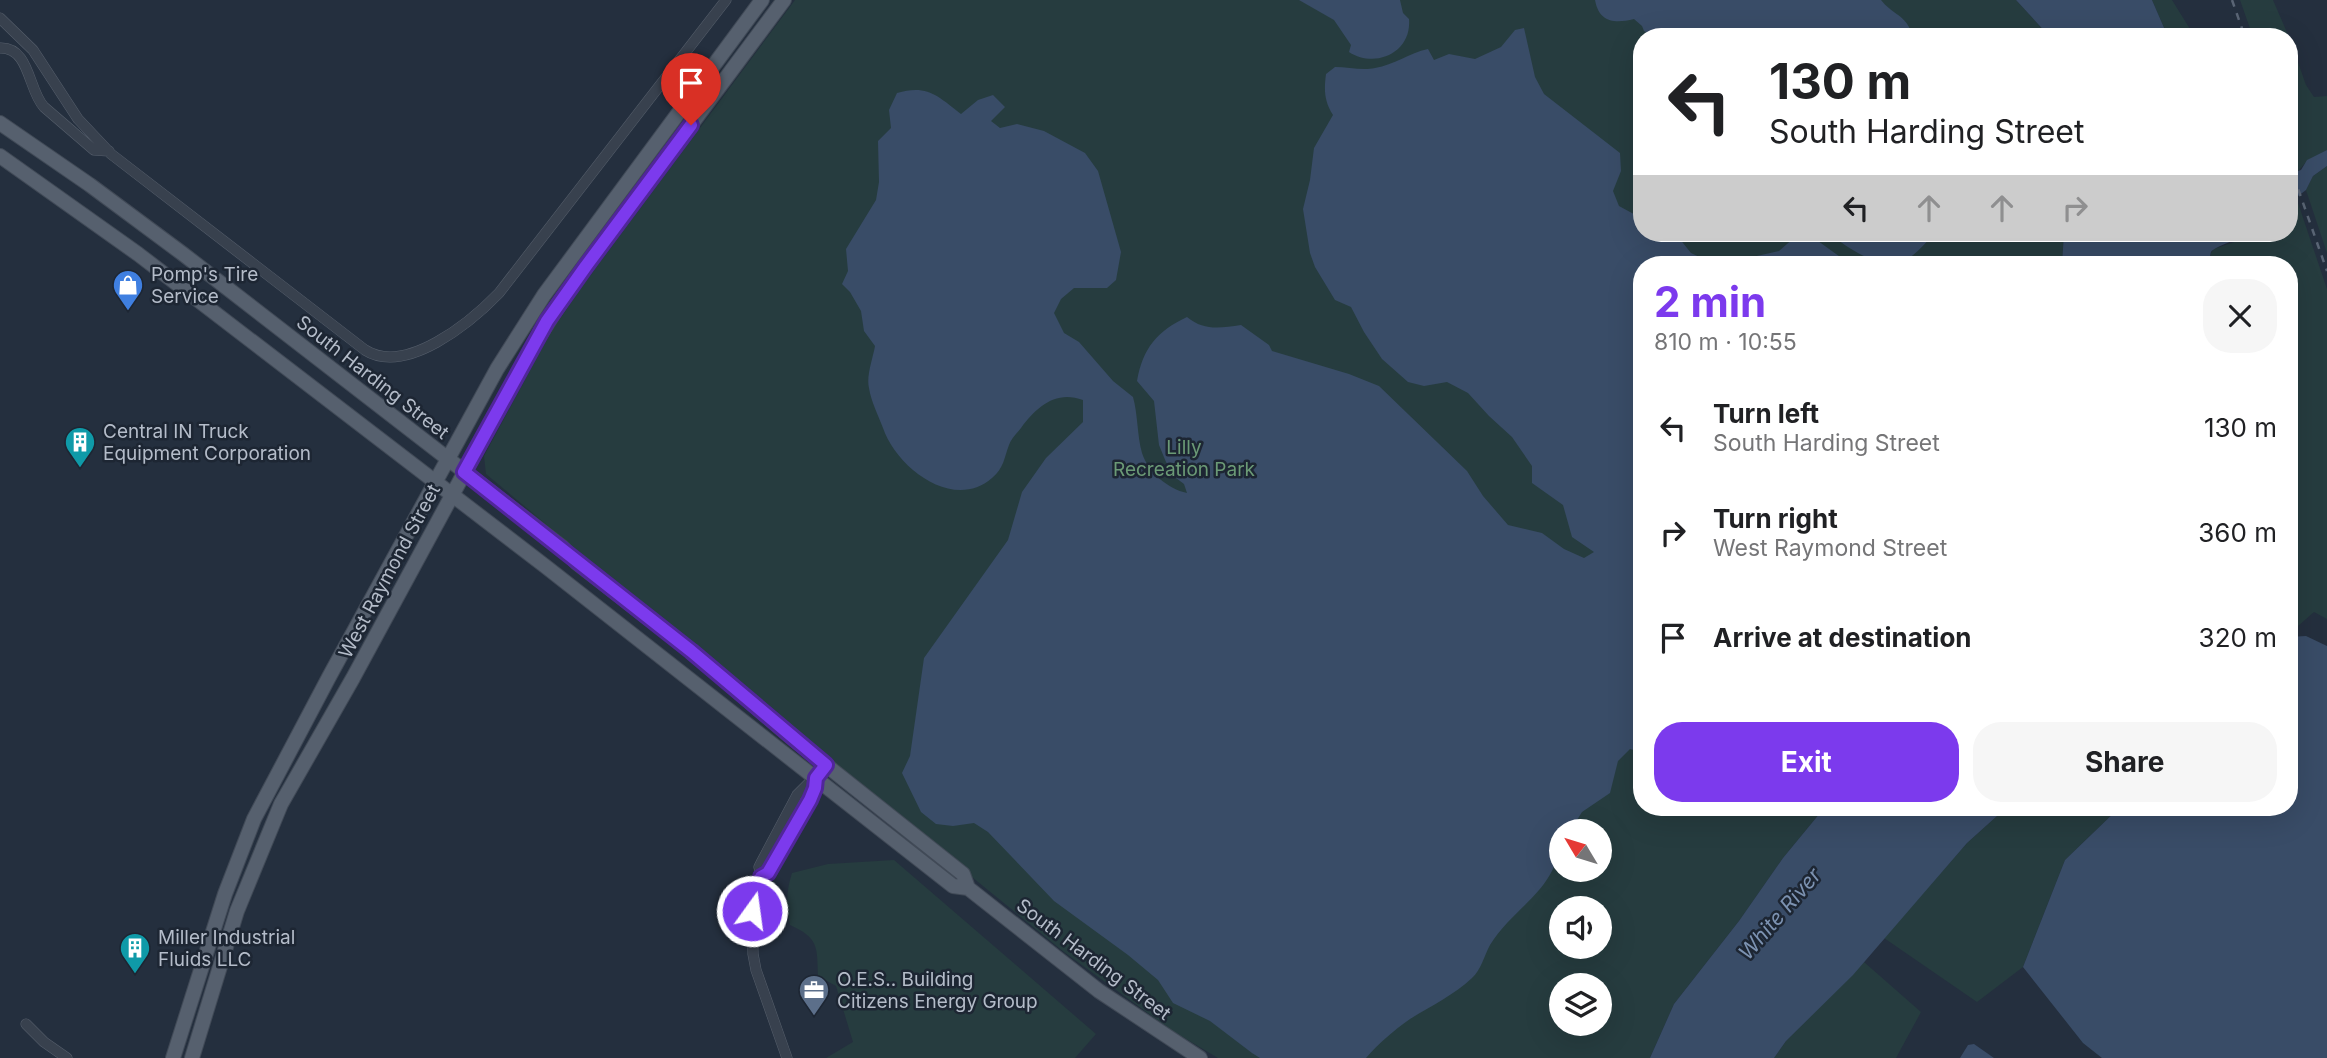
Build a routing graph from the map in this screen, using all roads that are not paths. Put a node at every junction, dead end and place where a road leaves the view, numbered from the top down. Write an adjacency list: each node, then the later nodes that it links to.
1 (726, 0): 8 (street)
2 (762, 0): 14 (main road, West Raymond Street)
3 (784, 0): 15 (main road, West Raymond Street)
4 (0, 18): 5 (street)
5 (5, 27): 8 (street)
6 (0, 48): 8 (street)
7 (0, 123): 10 (main road, South Harding Street)
8 (109, 151)
9 (0, 156): 11 (main road, South Harding Street)
10 (90, 185): 11 (main road); 12 (main road, South Harding Street)
11 (74, 207): 13 (main road, South Harding Street)
12 (213, 278): 13 (main road); 14 (main road, South Harding Street)
13 (197, 299): 16 (main road, South Harding Street)
14 (448, 459): 15 (main road, South Harding Street); 16 (main road, West Raymond Street)
15 (464, 472): 17 (main road, West Raymond Street); 18 (main road, South Harding Street)
16 (435, 483): 17 (main road, South Harding Street); 25 (main road, West Raymond Street)
17 (452, 496): 19 (main road, South Harding Street); 26 (main road, West Raymond Street)
18 (618, 595): 19 (main road); 20 (main road, South Harding Street)
19 (603, 610): 21 (main road, South Harding Street)
20 (826, 765): 21 (street); 22 (main road, South Harding Street)
21 (816, 778): 22 (main road, South Harding Street); 27 (street)
22 (968, 888): 28 (main road, South Harding Street)
23 (26, 1024): 24 (street)
24 (67, 1058)
25 (173, 1058)
26 (192, 1058)
27 (788, 1058)
28 (1200, 1058)

